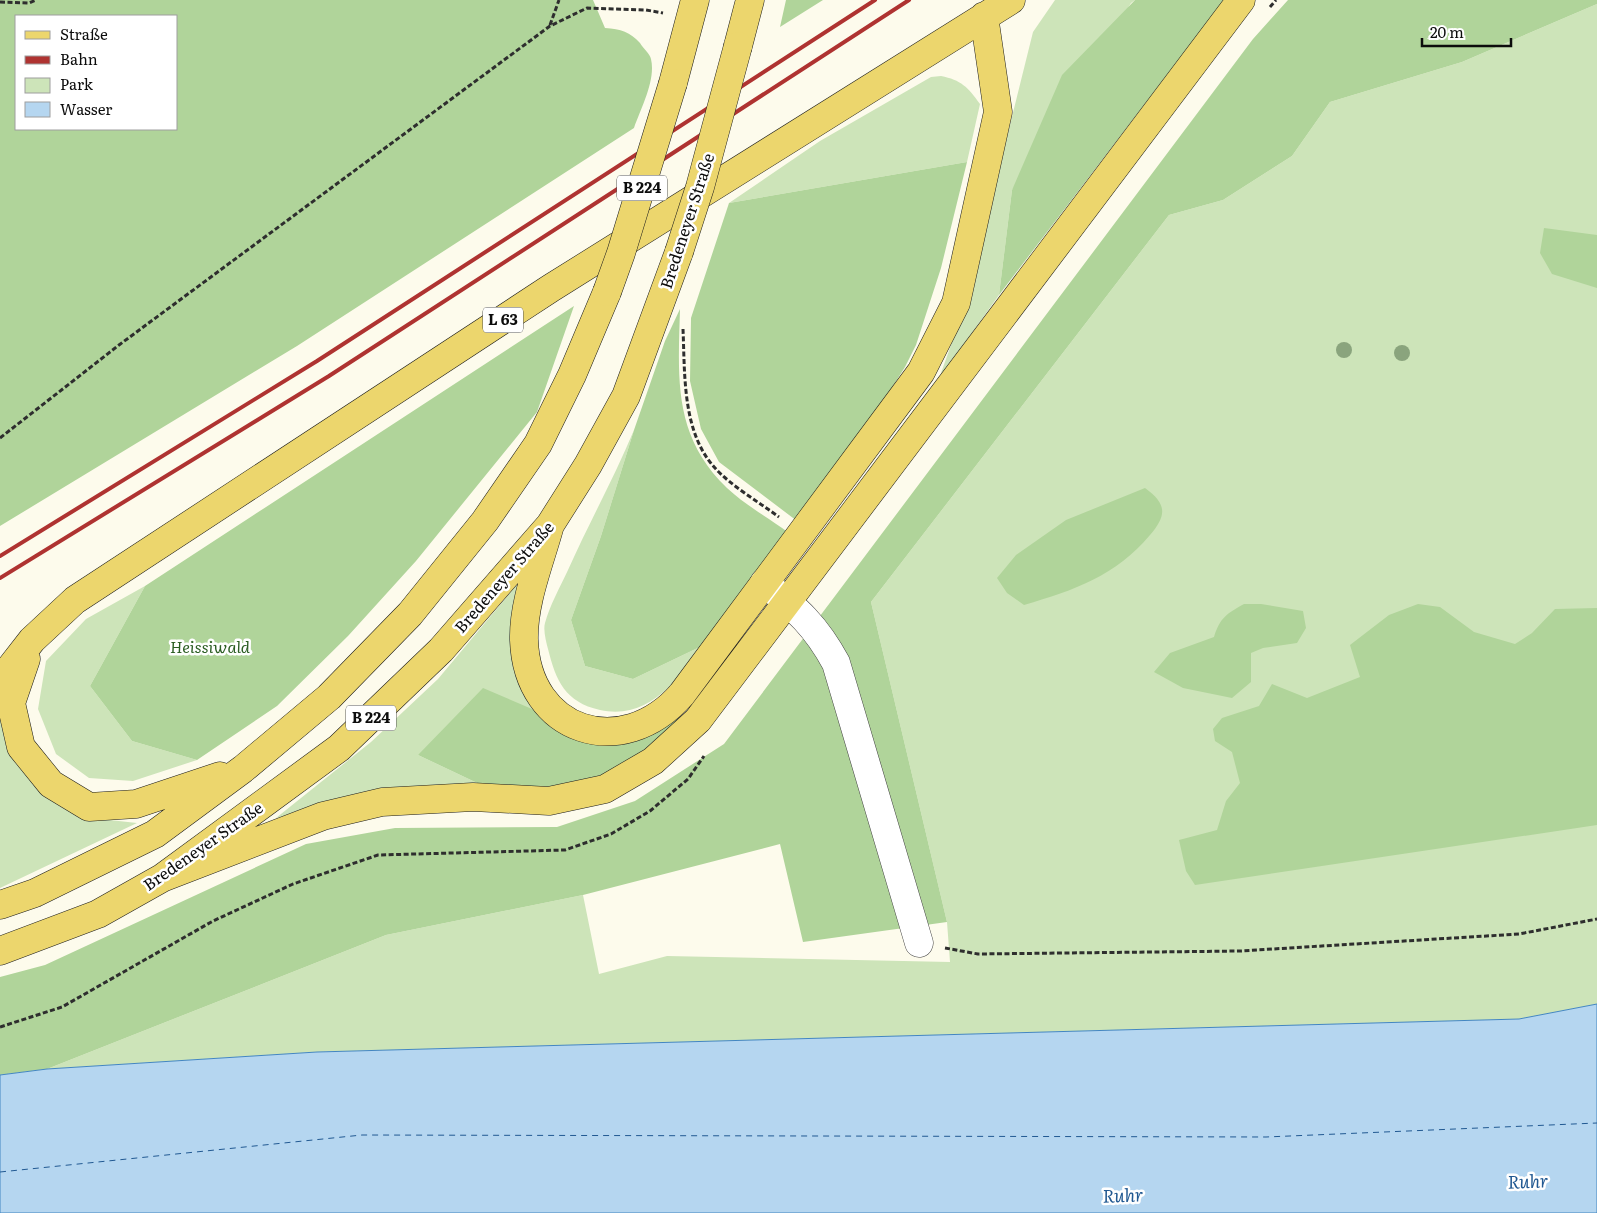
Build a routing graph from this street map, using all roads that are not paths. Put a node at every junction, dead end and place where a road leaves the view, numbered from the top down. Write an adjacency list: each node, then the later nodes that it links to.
1 (750, 0): 6 (main road, Bredeneyer Straße / B 224, bridge)
2 (1011, 0): 5 (main road, L 63)
3 (1241, 0): 8 (main road)
4 (693, 9): 11 (main road, B 224, bridge)
5 (984, 16): 7 (main road); 9 (main road, L 63)
6 (550, 525): 7 (main road); 12 (main road, Bredeneyer Straße / B 224)
7 (764, 583): 8 (lane)
8 (787, 602): 12 (main road); 14 (lane)
9 (32, 640): 10 (main road, L 63); 11 (main road)
10 (0, 681)
11 (243, 769): 13 (main road, B 224)
12 (162, 878): 15 (main road, Bredeneyer Straße / B 224)
13 (0, 905)
14 (919, 943)
15 (0, 951)

